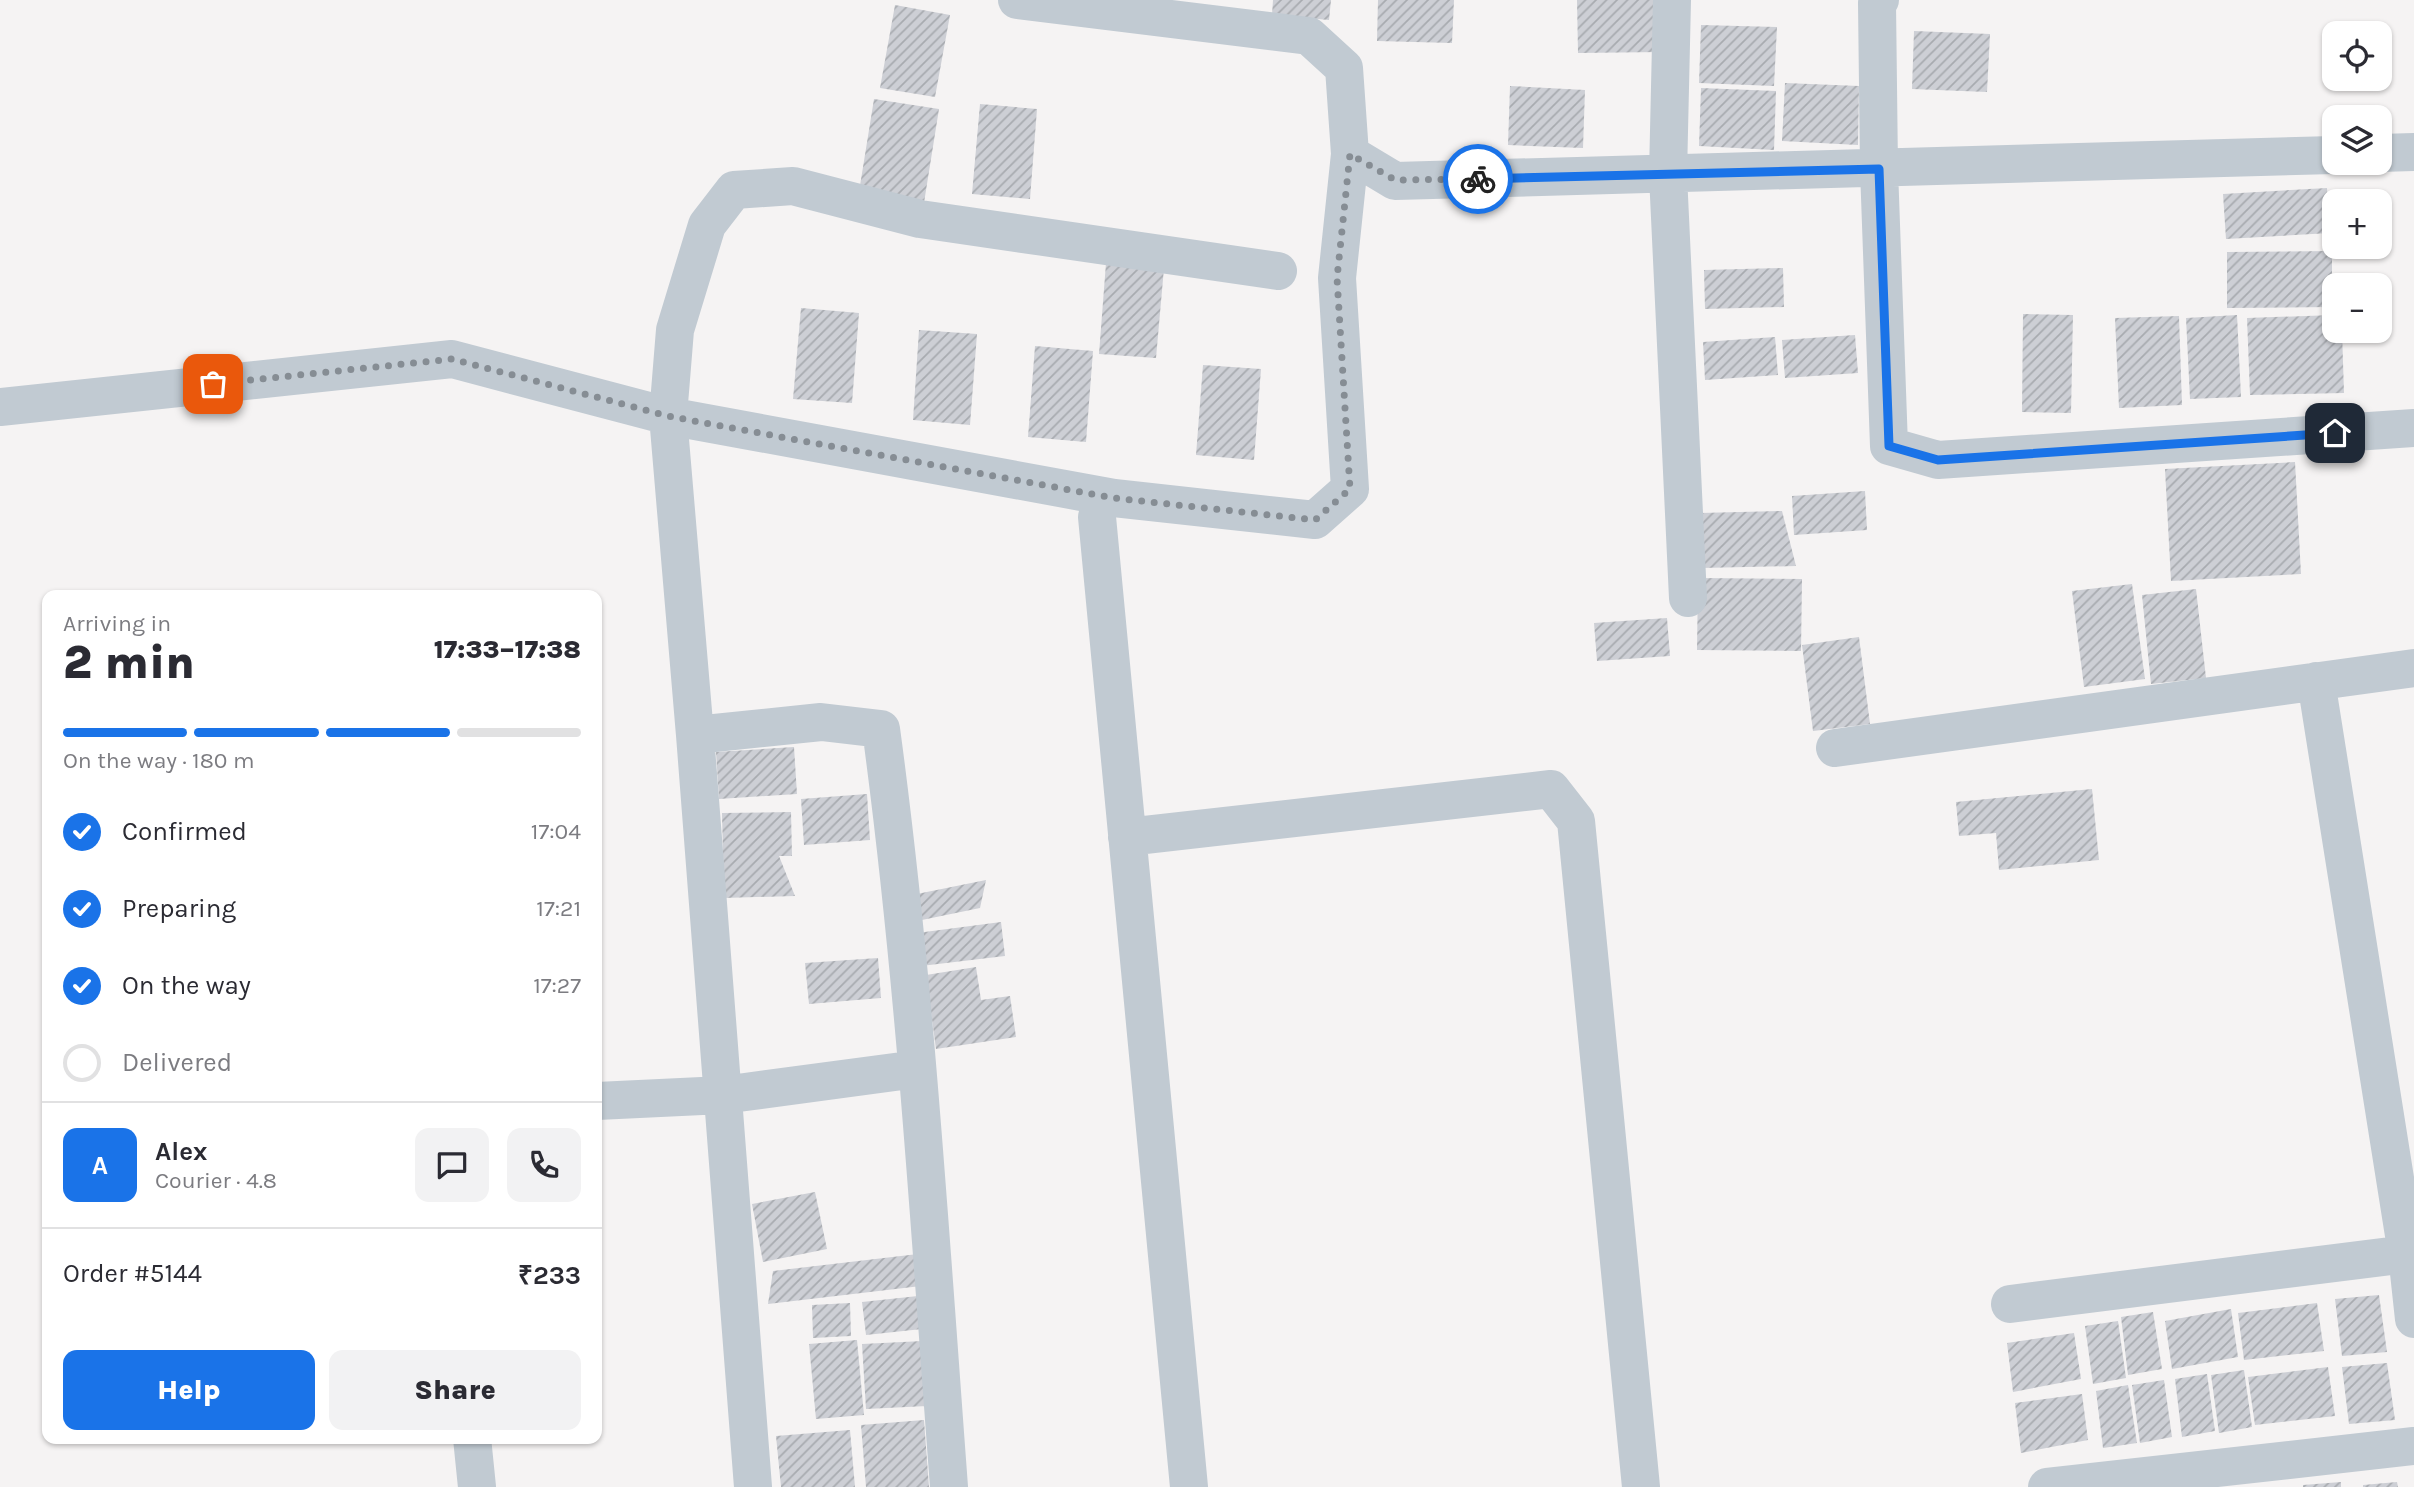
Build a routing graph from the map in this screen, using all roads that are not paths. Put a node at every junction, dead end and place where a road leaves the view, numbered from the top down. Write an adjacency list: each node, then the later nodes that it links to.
1 (1017, 0): 6 (street)
2 (1672, 0): 9 (street)
3 (1880, 0): 8 (street)
4 (2414, 152): 5 (street)
5 (2392, 153)
6 (1350, 154): 9 (street); 12 (street)
7 (2322, 155): 8 (street)
8 (1879, 169): 9 (street); 13 (street)
9 (1668, 174): 15 (street)
10 (1278, 271): 12 (street)
11 (0, 407): 12 (street)
12 (668, 416): 18 (street)
13 (2414, 428)
14 (1097, 517): 20 (street)
15 (1688, 598)
16 (2414, 668): 17 (street)
17 (2316, 681): 19 (street); 24 (street)
18 (695, 735): 21 (street); 22 (street)
19 (1835, 748)
20 (1127, 837): 32 (street); 33 (street)
21 (917, 1069): 22 (street); 31 (street)
22 (723, 1095): 23 (street); 30 (street)
23 (602, 1101)
24 (2410, 1253): 25 (street); 26 (street)
25 (2010, 1304)
26 (2414, 1319)
27 (473, 1444): 29 (street)
28 (2414, 1446): 34 (street)
29 (477, 1487)
30 (753, 1487)
31 (949, 1487)
32 (1189, 1487)
33 (1641, 1487)
34 (2047, 1487)

